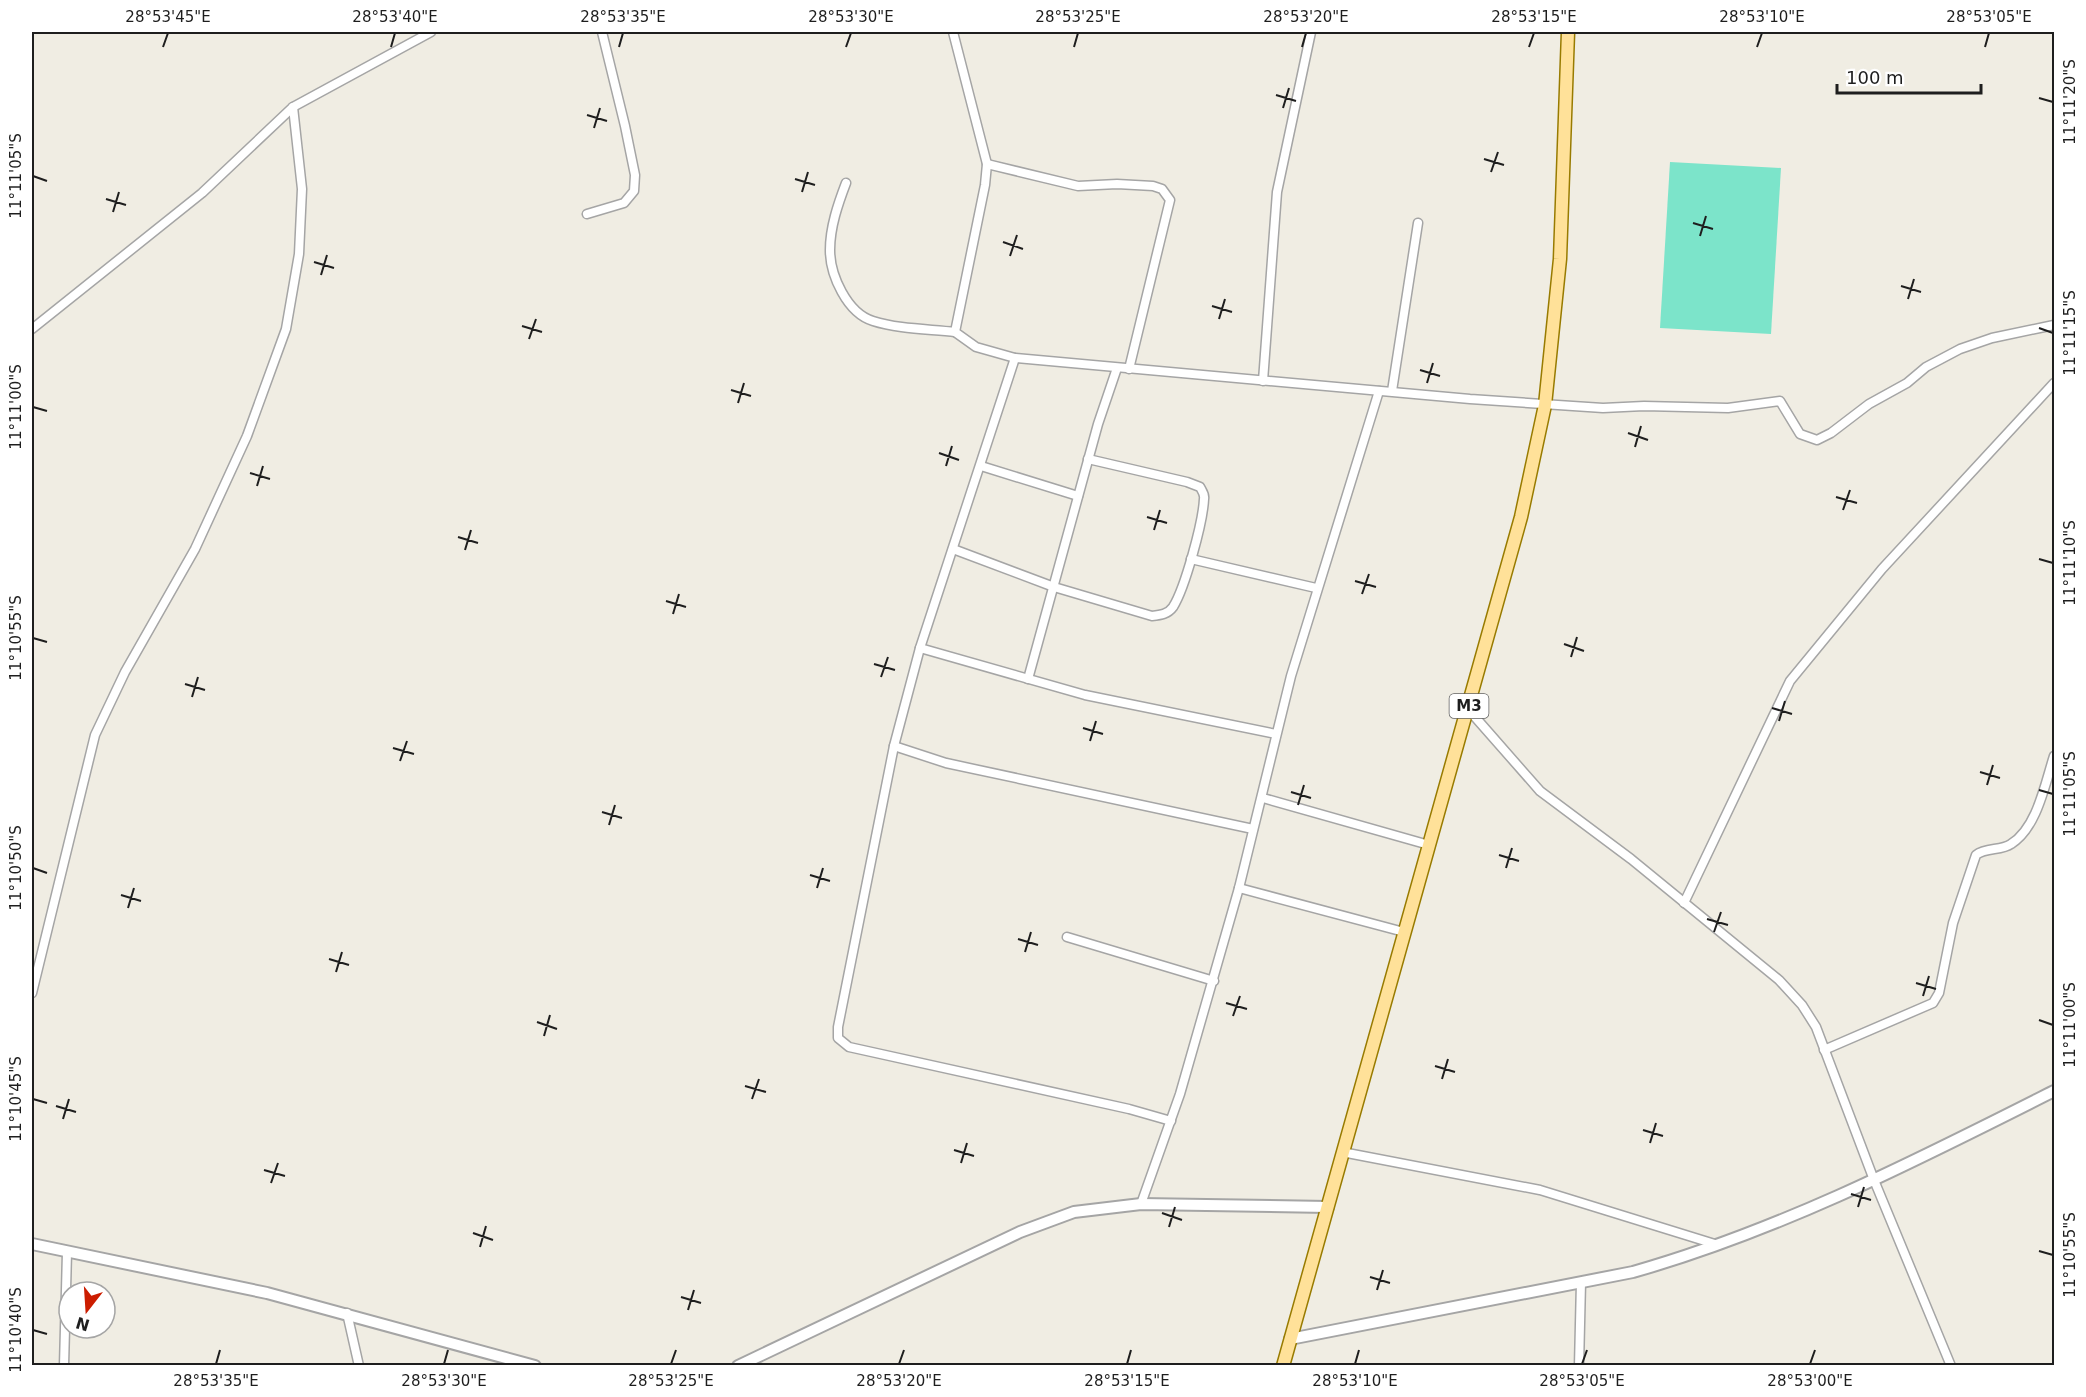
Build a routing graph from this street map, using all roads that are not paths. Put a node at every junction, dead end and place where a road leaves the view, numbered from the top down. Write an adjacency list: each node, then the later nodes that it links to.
1 (431, 32): 6 (street)
2 (602, 32): 9 (street)
3 (953, 32): 7 (street)
4 (1311, 32): 17 (street)
5 (1568, 32): 21 (main road, M3)
6 (293, 107): 12 (street); 43 (street)
7 (987, 164): 13 (street); 16 (street)
8 (846, 183): 13 (street)
9 (587, 214)
10 (1418, 223): 19 (street)
11 (2055, 325): 21 (street)
12 (32, 329)
13 (955, 332): 14 (street)
14 (1015, 358): 15 (street); 23 (street)
15 (1117, 368): 16 (street); 22 (street)
16 (1129, 369): 17 (street)
17 (1263, 381): 20 (street)
18 (2055, 383): 39 (street)
19 (1392, 391): 20 (street); 21 (street)
20 (1379, 392): 28 (street)
21 (1545, 405): 31 (main road, M3)
22 (1088, 459): 24 (street); 26 (street)
23 (981, 466): 24 (street); 25 (street)
24 (1078, 496): 27 (street)
25 (953, 549): 27 (street); 29 (street)
26 (1191, 559): 27 (street); 28 (street)
27 (1054, 587): 30 (street)
28 (1316, 588): 32 (street)
29 (920, 648): 30 (street); 33 (street)
30 (1028, 679): 32 (street)
31 (1468, 709): 37 (main road, M3); 39 (street)
32 (1276, 734): 35 (street)
33 (894, 746): 36 (street); 46 (street)
34 (2055, 756): 44 (street)
35 (1263, 798): 36 (street); 37 (street)
36 (1253, 829): 38 (street)
37 (1429, 844): 40 (main road, M3)
38 (1239, 888): 40 (street); 42 (street)
39 (1684, 903): 44 (street)
40 (1404, 932): 47 (main road, M3)
41 (1067, 937): 42 (street)
42 (1214, 981): 46 (street)
43 (32, 993)
44 (1824, 1050): 48 (street)
45 (2055, 1091): 48 (street)
46 (1171, 1121): 49 (street)
47 (1342, 1152): 50 (main road, M3); 52 (street)
48 (1874, 1180): 52 (street); 63 (street)
49 (1141, 1204): 50 (street); 60 (street)
50 (1328, 1207): 56 (main road, M3)
51 (32, 1244): 53 (street)
52 (1719, 1245): 54 (street)
53 (67, 1252): 55 (street); 57 (street)
54 (1581, 1282): 56 (street); 62 (street)
55 (347, 1313): 58 (street); 59 (street)
56 (1290, 1339): 61 (main road, M3)
57 (64, 1365)
58 (359, 1365)
59 (535, 1365)
60 (738, 1365)
61 (1283, 1365)
62 (1579, 1365)
63 (1951, 1365)

